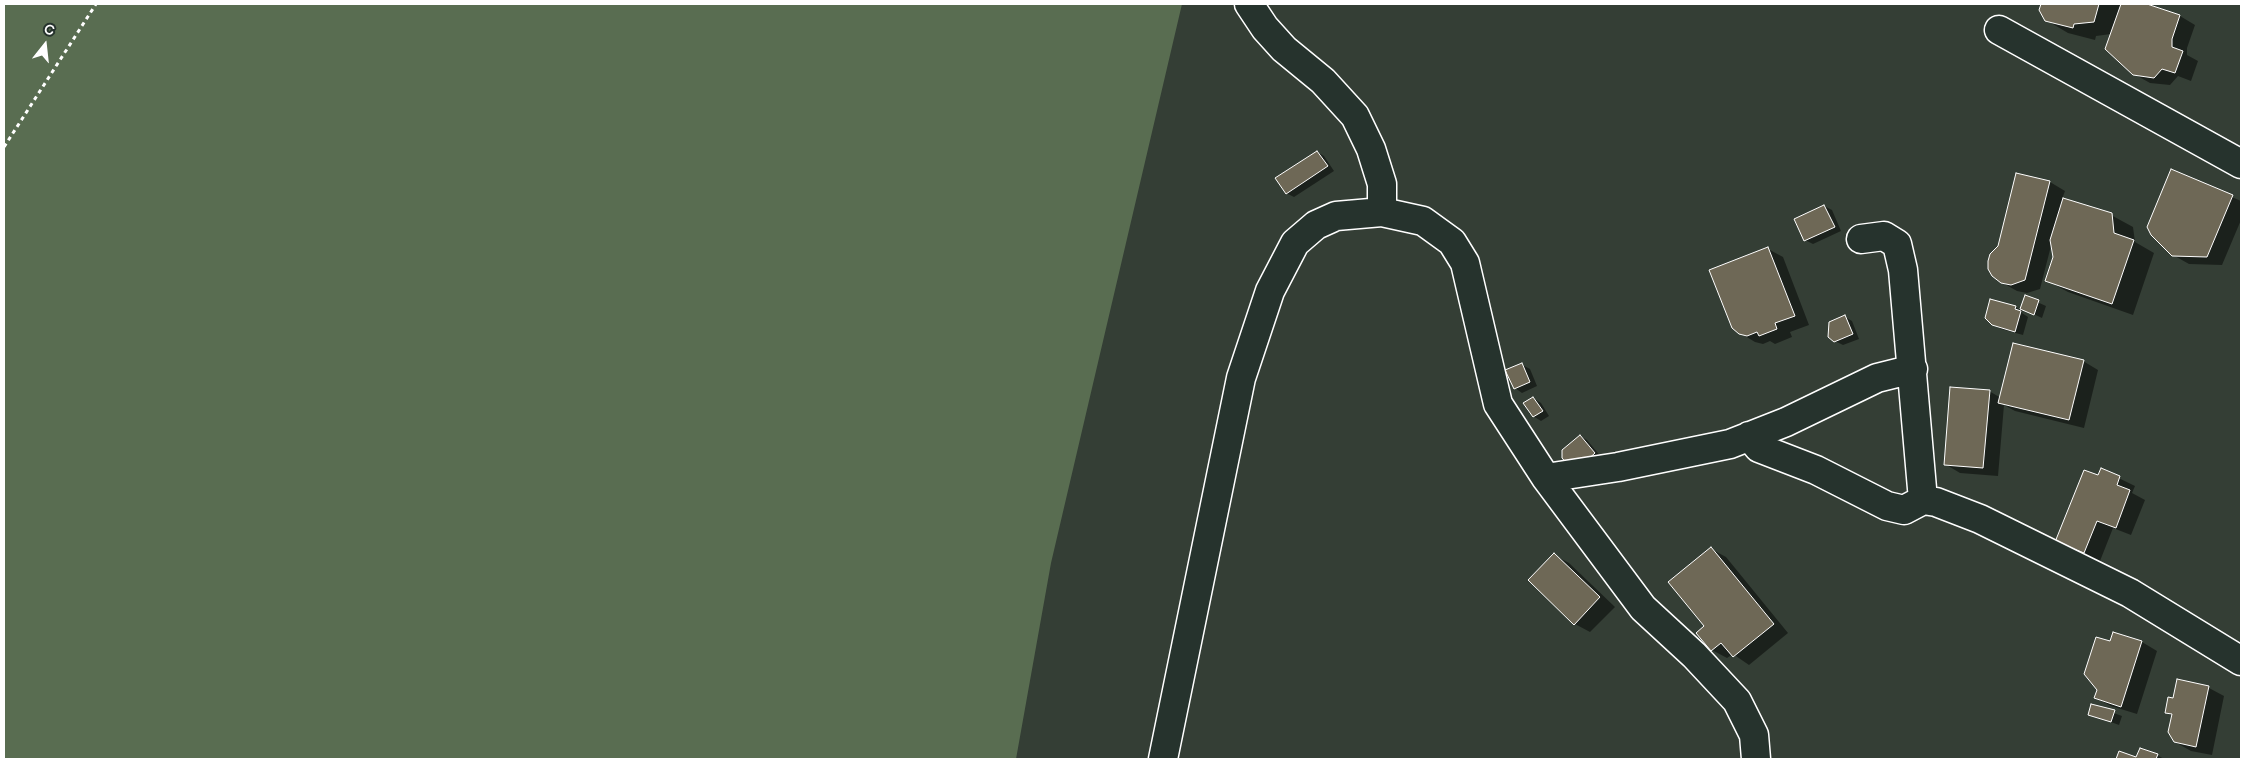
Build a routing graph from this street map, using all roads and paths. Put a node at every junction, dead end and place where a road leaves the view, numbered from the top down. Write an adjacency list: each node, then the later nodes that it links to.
1 (96, 4): 4 (path)
2 (1249, 4): 6 (street)
3 (1999, 30): 5 (street)
4 (4, 147)
5 (2241, 164)
6 (1382, 212): 10 (street); 13 (street)
7 (1861, 239): 8 (street)
8 (1913, 369): 9 (street); 11 (street)
9 (1749, 436): 10 (street); 11 (street)
10 (1546, 478): 14 (street)
11 (1923, 500): 12 (street)
12 (2241, 661)
13 (1163, 759)
14 (1756, 759)

